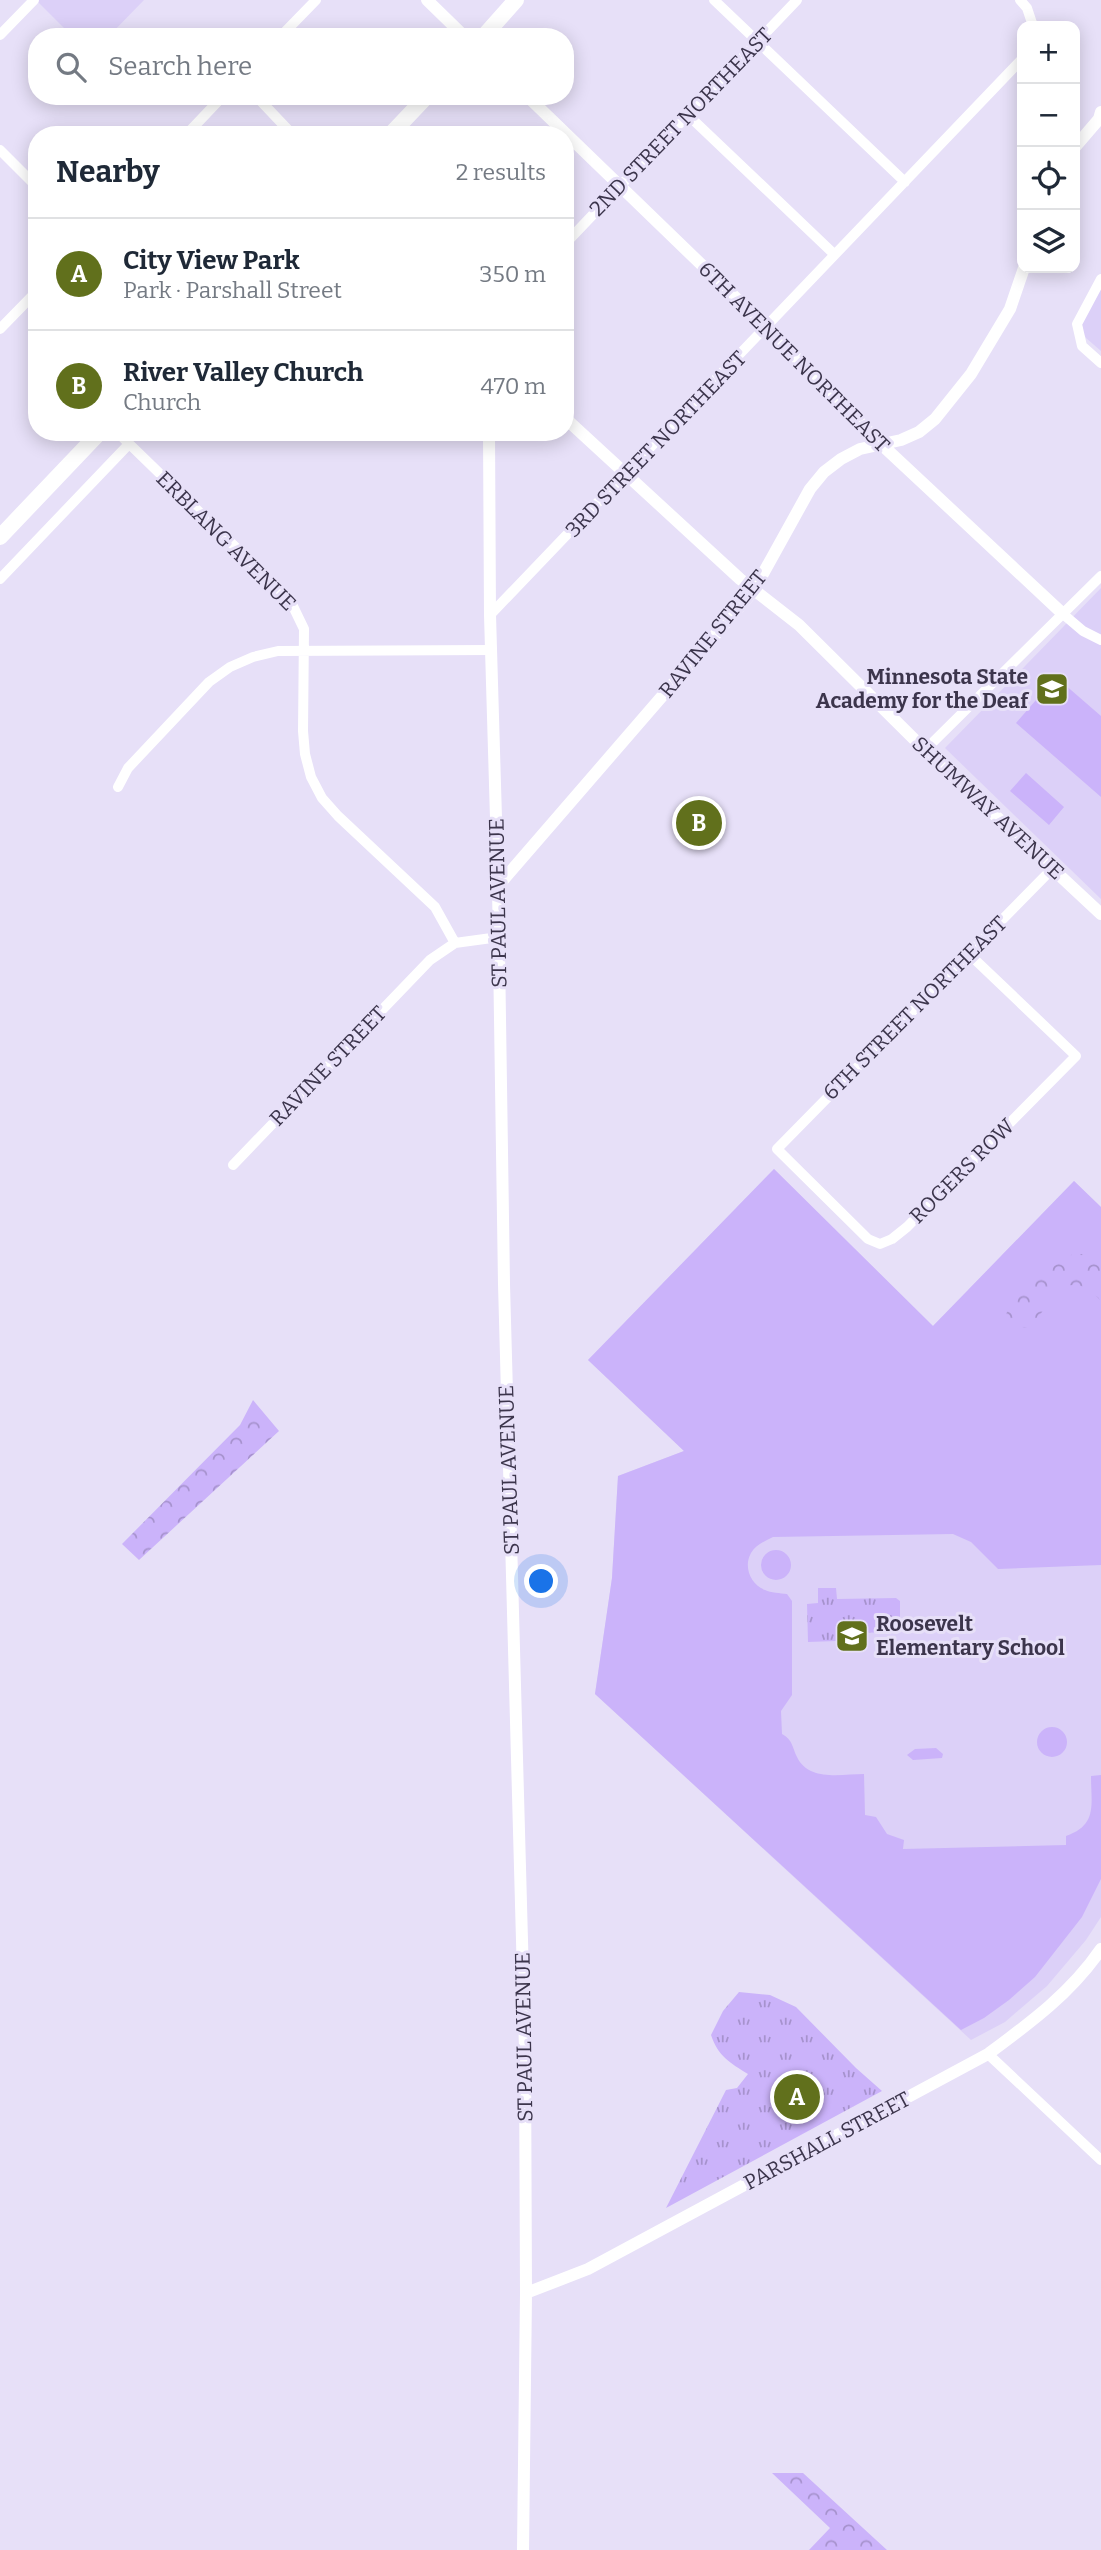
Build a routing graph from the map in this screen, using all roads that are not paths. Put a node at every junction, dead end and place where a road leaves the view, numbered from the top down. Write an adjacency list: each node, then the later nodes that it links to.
1 (34, 0): 12 (street)
2 (316, 0): 9 (street)
3 (427, 0): 10 (street)
4 (516, 0): 11 (main road)
5 (714, 0): 13 (street)
6 (797, 0): 13 (street, 2ND STREET NORTHEAST)
7 (1020, 0): 8 (street)
8 (1031, 21)
9 (290, 28)
10 (456, 28)
11 (490, 28)
12 (0, 35)
13 (757, 42): 20 (street, 2ND STREET NORTHEAST); 29 (street)
14 (1017, 64): 29 (street, 3RD STREET NORTHEAST)
15 (214, 105): 21 (street)
16 (265, 105): 22 (street)
17 (418, 105): 23 (main road)
18 (536, 105): 24 (street, 6TH AVENUE NORTHEAST)
19 (1101, 112): 26 (street)
20 (688, 115): 30 (street, 2ND STREET NORTHEAST); 32 (street)
21 (195, 126)
22 (284, 126)
23 (399, 126)
24 (558, 126)
25 (574, 141): 30 (street, 6TH AVENUE NORTHEAST)
26 (1080, 141)
27 (0, 150): 28 (street)
28 (28, 178)
29 (905, 182): 32 (street, 3RD STREET NORTHEAST)
30 (620, 185): 31 (street, 2ND STREET NORTHEAST); 36 (street, 6TH AVENUE NORTHEAST)
31 (574, 234)
32 (834, 254): 36 (street, 3RD STREET NORTHEAST)
33 (1022, 273): 44 (street, RAVINE STREET)
34 (1101, 279): 38 (street)
35 (28, 300): 37 (street)
36 (767, 328): 44 (street, 6TH AVENUE NORTHEAST); 45 (street, 3RD STREET NORTHEAST)
37 (0, 329)
38 (1101, 363)
39 (574, 427): 45 (street, SHUMWAY AVENUE)
40 (91, 441): 46 (main road)
41 (126, 441): 43 (street, ERBLANG AVENUE)
42 (489, 441): 51 (street, ST PAUL AVENUE)
43 (129, 444): 48 (street); 54 (street, ERBLANG AVENUE)
44 (882, 445): 49 (street, RAVINE STREET); 50 (street, 6TH AVENUE NORTHEAST)
45 (625, 475): 49 (street, SHUMWAY AVENUE); 51 (street, 3RD STREET NORTHEAST)
46 (0, 537)
47 (1101, 576): 50 (street)
48 (0, 579)
49 (754, 590): 55 (street, SHUMWAY AVENUE); 58 (street, RAVINE STREET)
50 (1063, 614): 52 (street); 55 (street)
51 (491, 615): 53 (street, ST PAUL AVENUE)
52 (1101, 640)
53 (492, 650): 54 (street); 58 (street, ST PAUL AVENUE)
54 (304, 651): 56 (street); 61 (street, ERBLANG AVENUE)
55 (925, 750): 57 (street, SHUMWAY AVENUE)
56 (118, 788)
57 (1053, 868): 59 (street, SHUMWAY AVENUE); 62 (street, 6TH STREET NORTHEAST)
58 (498, 886): 60 (street, ST PAUL AVENUE)
59 (1101, 914)
60 (499, 937): 61 (street, RAVINE STREET); 68 (street, ST PAUL AVENUE)
61 (456, 943): 63 (street, RAVINE STREET)
62 (968, 954): 64 (street, 6TH STREET NORTHEAST); 64 (street, ROGERS ROW)
63 (233, 1166)
64 (880, 1244)
65 (1101, 1950): 66 (street, PARSHALL STREET)
66 (988, 2054): 67 (street); 68 (street, PARSHALL STREET)
67 (1101, 2160)
68 (526, 2293): 69 (street, ST PAUL AVENUE)
69 (523, 2550)

